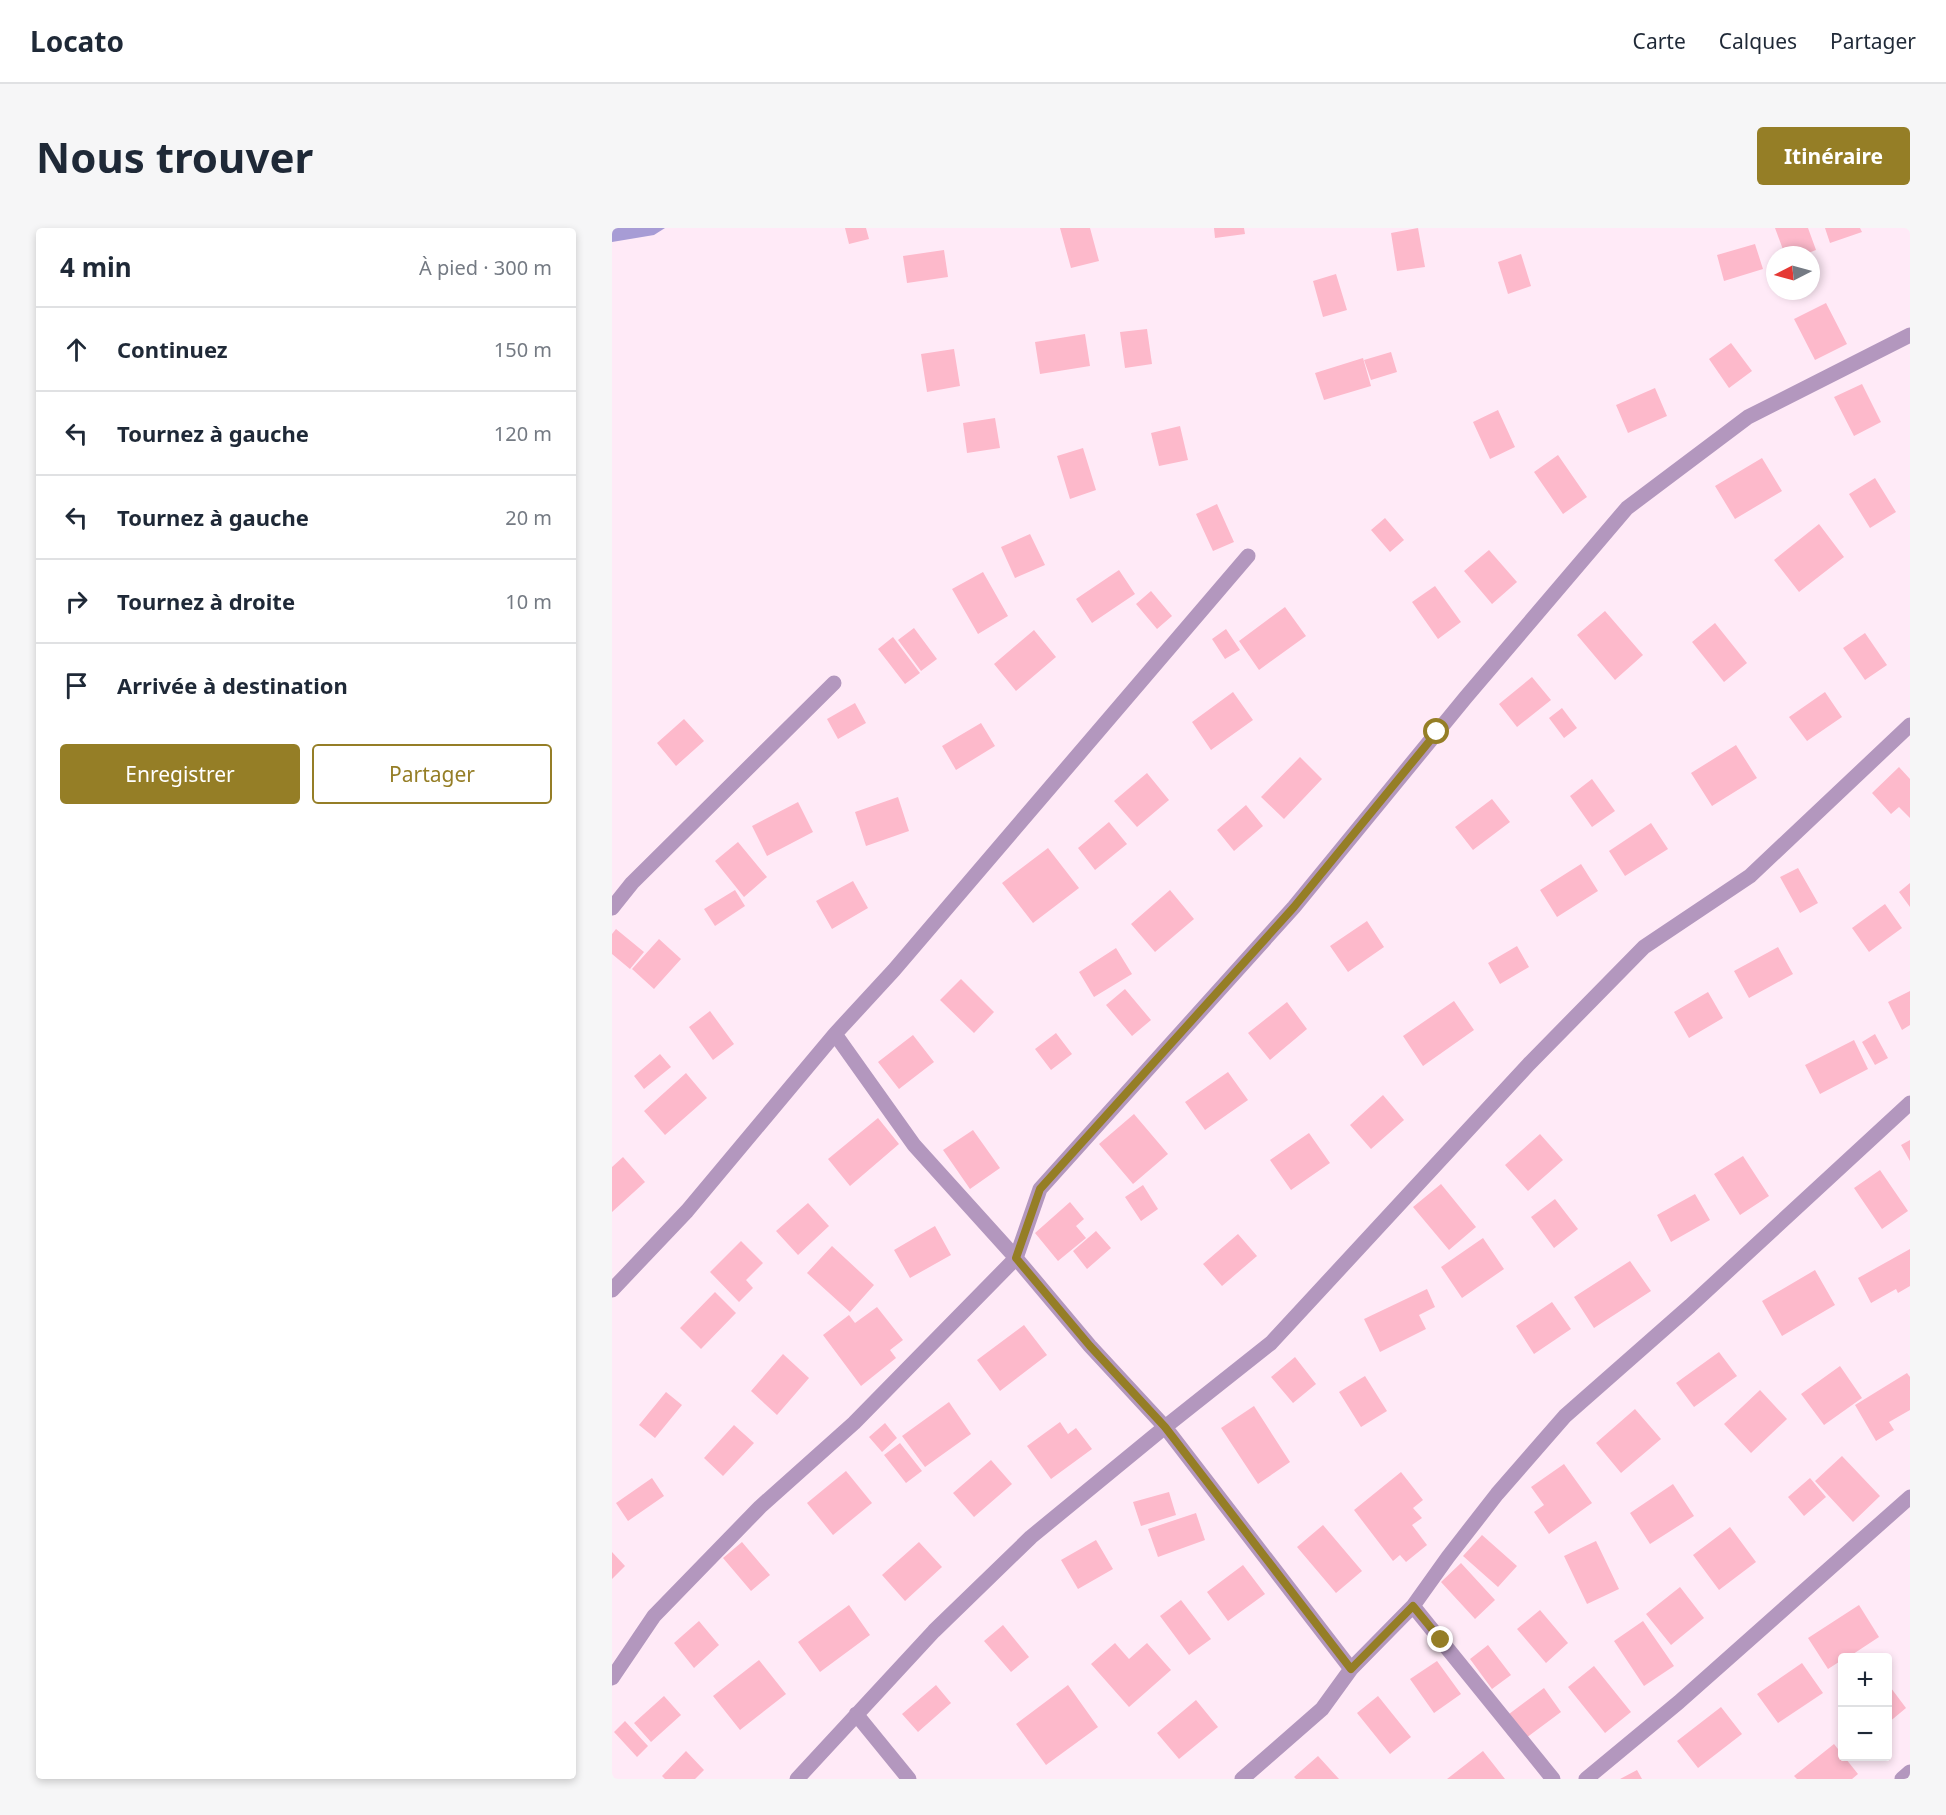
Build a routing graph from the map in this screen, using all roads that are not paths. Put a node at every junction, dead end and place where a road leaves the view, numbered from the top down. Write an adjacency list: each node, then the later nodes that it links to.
1 (1910, 334): 8 (street)
2 (1248, 556): 6 (street)
3 (834, 683): 5 (street)
4 (1910, 725): 10 (street)
5 (612, 908)
6 (835, 1034): 8 (street); 9 (street)
7 (1910, 1102): 12 (street)
8 (1016, 1258): 10 (street); 14 (street)
9 (612, 1290)
10 (1165, 1427): 13 (street); 15 (street)
11 (1910, 1497): 21 (street)
12 (1413, 1606): 13 (street); 20 (street)
13 (1351, 1669): 19 (street)
14 (612, 1678)
15 (856, 1714): 17 (street); 18 (street)
16 (1910, 1772): 22 (street)
17 (797, 1779)
18 (909, 1779)
19 (1242, 1779)
20 (1553, 1779)
21 (1586, 1779)
22 (1902, 1779)

